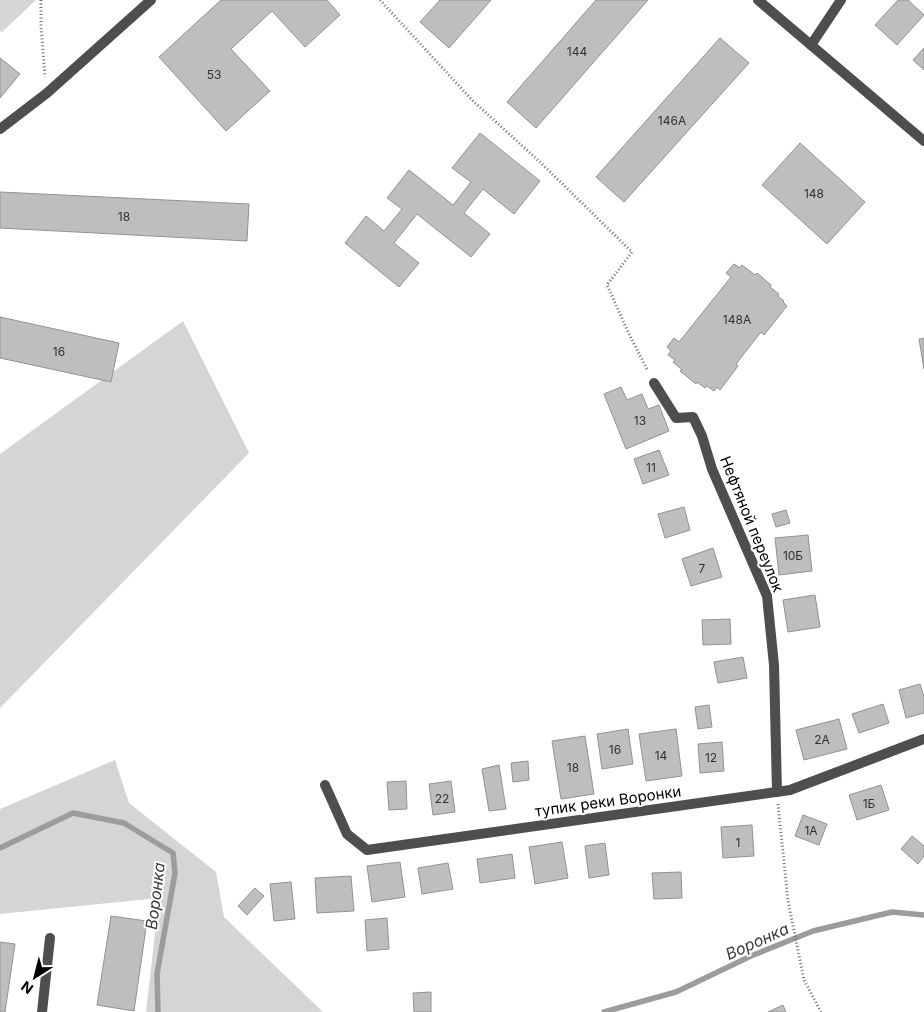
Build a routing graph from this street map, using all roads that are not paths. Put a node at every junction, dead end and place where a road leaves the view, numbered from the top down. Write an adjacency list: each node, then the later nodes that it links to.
1 (152, 0): 5 (street)
2 (758, 0): 4 (street)
3 (841, 0): 4 (street)
4 (810, 45): 6 (street)
5 (0, 129)
6 (924, 141)
7 (654, 383): 10 (street, Нефтяной переулок)
8 (924, 739): 10 (street, тупик реки Воронки)
9 (325, 786): 10 (street, тупик реки Воронки)
10 (777, 792)
11 (50, 938): 12 (street)
12 (42, 1012)

